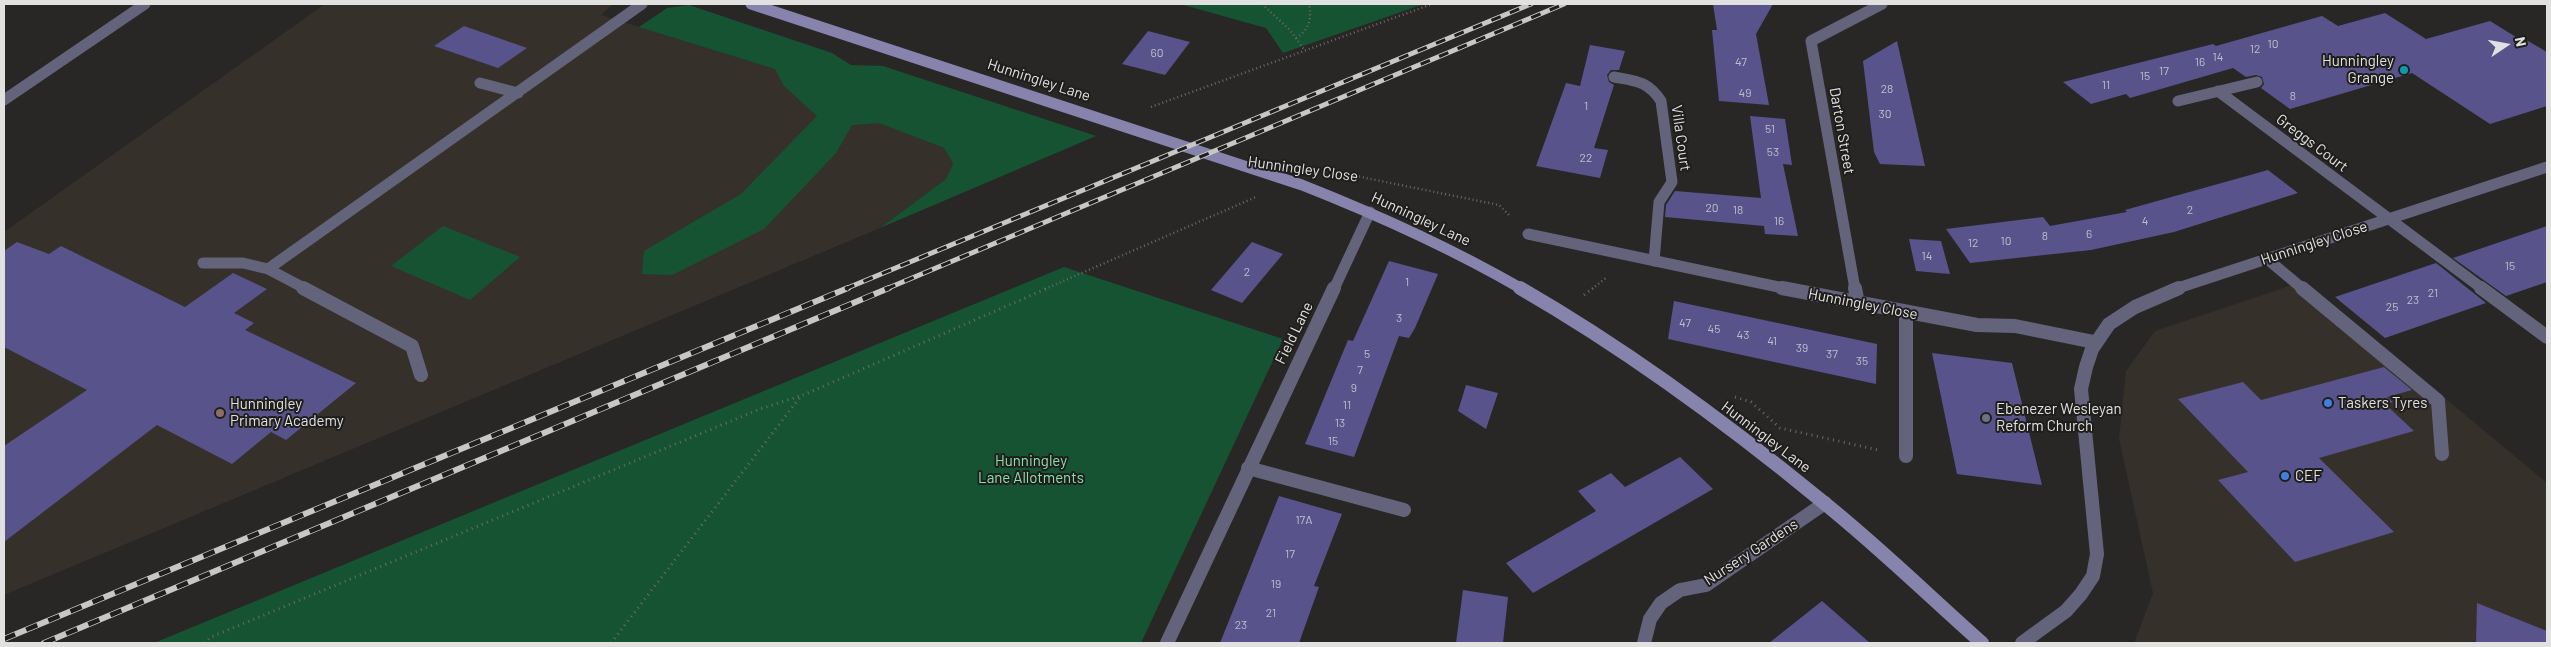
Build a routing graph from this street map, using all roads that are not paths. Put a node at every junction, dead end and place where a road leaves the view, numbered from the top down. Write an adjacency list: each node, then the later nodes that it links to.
1 (145, 4): 10 (street)
2 (642, 4): 9 (street)
3 (751, 4): 13 (main road, Hunningley Lane)
4 (1882, 4): 20 (street, Darton Street)
5 (1614, 77): 17 (street, Villa Court)
6 (2256, 82): 8 (street)
7 (480, 83): 9 (street)
8 (2218, 91): 11 (street); 14 (street, Greggs Court)
9 (518, 93): 19 (street)
10 (4, 100)
11 (2178, 101)
12 (2547, 168): 14 (street, Hunningley Close)
13 (1370, 212): 27 (street, Field Lane); 28 (main road, Hunningley Lane)
14 (2388, 218): 16 (street, Hunningley Close); 22 (street, Greggs Court)
15 (1528, 234): 17 (street, Hunningley Close)
16 (2266, 258): 23 (street, Hunningley Close); 25 (street)
17 (1654, 261): 20 (street, Hunningley Close)
18 (202, 263): 19 (street)
19 (268, 269): 24 (street)
20 (1858, 304): 21 (street, Hunningley Close)
21 (1906, 313): 23 (street, Hunningley Close); 26 (street)
22 (2547, 337)
23 (2094, 342): 33 (street, Hunningley Close)
24 (421, 375)
25 (2442, 454)
26 (1906, 456)
27 (1248, 468): 29 (street); 30 (street, Field Lane)
28 (1824, 503): 31 (street, Nursery Gardens); 32 (main road, Hunningley Lane)
29 (1404, 510)
30 (1167, 643)
31 (1644, 643)
32 (1982, 643)
33 (2022, 643)

